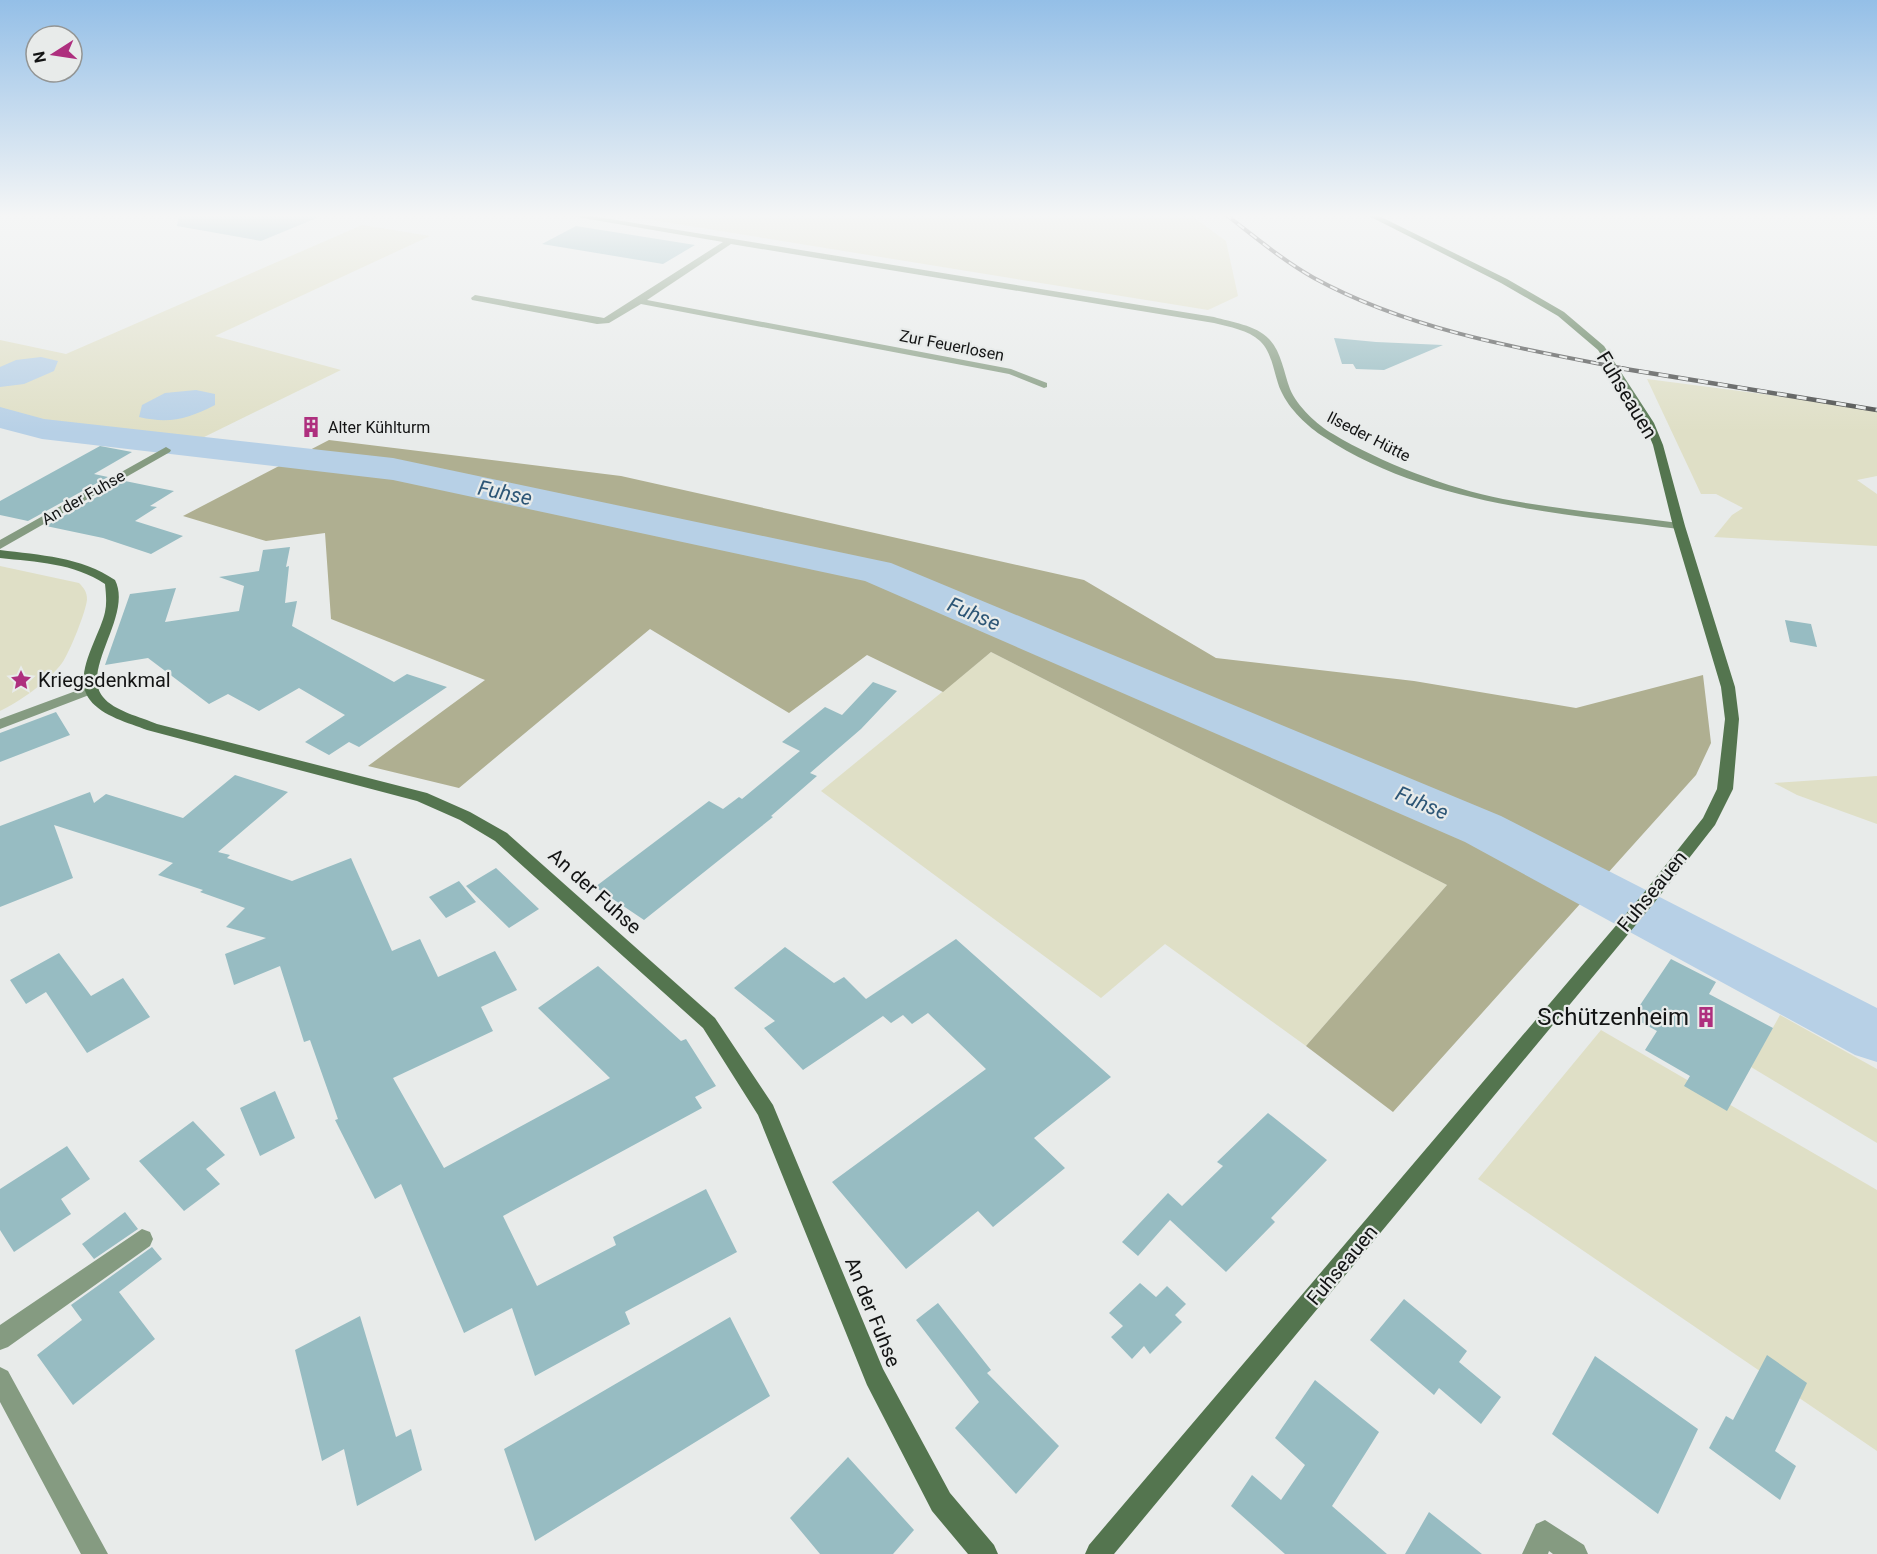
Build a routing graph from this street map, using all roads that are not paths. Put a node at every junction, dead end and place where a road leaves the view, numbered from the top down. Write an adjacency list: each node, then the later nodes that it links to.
1 (662, 287): 5 (street)
2 (1006, 287): 8 (street, Ilseder Hütte)
3 (1513, 287): 8 (street, Fuhseauen)
4 (475, 298): 5 (street)
5 (640, 301): 6 (street, Zur Feuerlosen)
6 (1044, 385)
7 (166, 450): 9 (street, An der Fuhse)
8 (1679, 526): 18 (street, Fuhseauen)
9 (0, 545)
10 (0, 554): 11 (street)
11 (92, 689): 12 (street); 17 (street, An der Fuhse)
12 (0, 724)
13 (142, 1239): 14 (street)
14 (0, 1339)
15 (0, 1379): 16 (street)
16 (95, 1554)
17 (985, 1554)
18 (1098, 1554)
19 (1534, 1554): 20 (street)
20 (1575, 1554)

